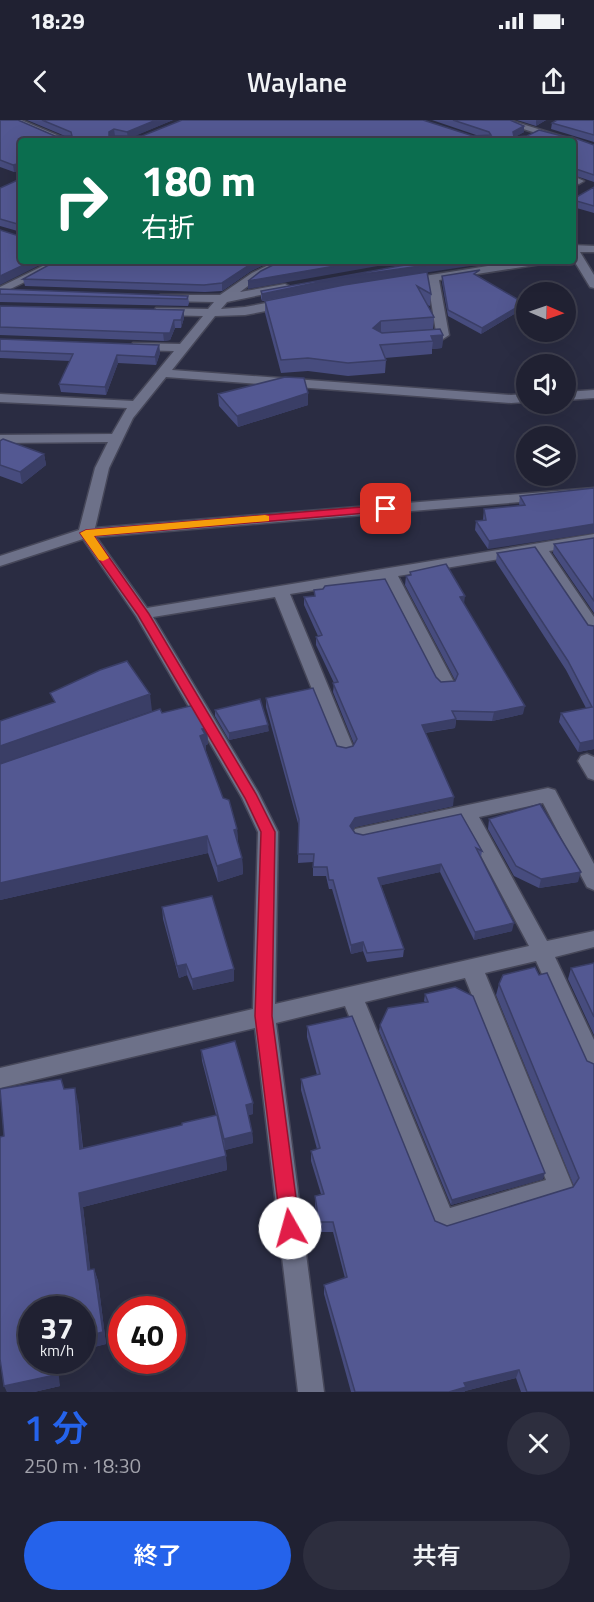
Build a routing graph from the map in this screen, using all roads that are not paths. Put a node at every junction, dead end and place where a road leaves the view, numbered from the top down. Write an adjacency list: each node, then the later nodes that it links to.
1 (13, 120): 6 (street)
2 (499, 120): 4 (street)
3 (551, 124): 4 (street)
4 (537, 131): 5 (street); 7 (street)
5 (527, 136)
6 (58, 138)
7 (562, 138)
8 (594, 249): 9 (street)
9 (576, 255)
10 (576, 255): 12 (street)
11 (576, 257): 19 (street)
12 (594, 261)
13 (56, 264): 20 (street)
14 (280, 264): 24 (street)
15 (521, 264): 16 (street)
16 (433, 277): 18 (street); 26 (street)
17 (299, 284): 24 (street)
18 (388, 284)
19 (594, 285)
20 (0, 287): 21 (street)
21 (24, 292)
22 (153, 296): 24 (street)
23 (299, 300): 24 (street)
24 (216, 306): 25 (street); 28 (street)
25 (150, 311)
26 (412, 338)
27 (126, 346): 28 (street)
28 (183, 348): 29 (street)
29 (165, 373): 33 (street); 34 (street)
30 (594, 394): 31 (street)
31 (576, 395)
32 (0, 398): 34 (street)
33 (516, 399)
34 (138, 405): 36 (street)
35 (0, 438): 36 (street)
36 (117, 438): 38 (street)
37 (594, 492): 38 (street)
38 (86, 533): 41 (street); 44 (street)
39 (594, 539): 40 (street)
40 (539, 548): 42 (street); 45 (street)
41 (0, 561)
42 (388, 573): 43 (street); 46 (street)
43 (281, 591): 44 (street); 49 (street)
44 (143, 614): 47 (street)
45 (594, 629)
46 (446, 684)
47 (196, 704): 48 (street); 57 (street)
48 (174, 711)
49 (345, 749)
50 (467, 812): 51 (street); 52 (street); 54 (street)
51 (362, 834)
52 (594, 882)
53 (594, 939): 54 (street)
54 (542, 951): 55 (street); 58 (street)
55 (471, 968): 56 (street); 56 (street)
56 (352, 996): 57 (street)
57 (264, 1016): 59 (street); 60 (street)
58 (594, 1064)
59 (0, 1078)
60 (311, 1392)

